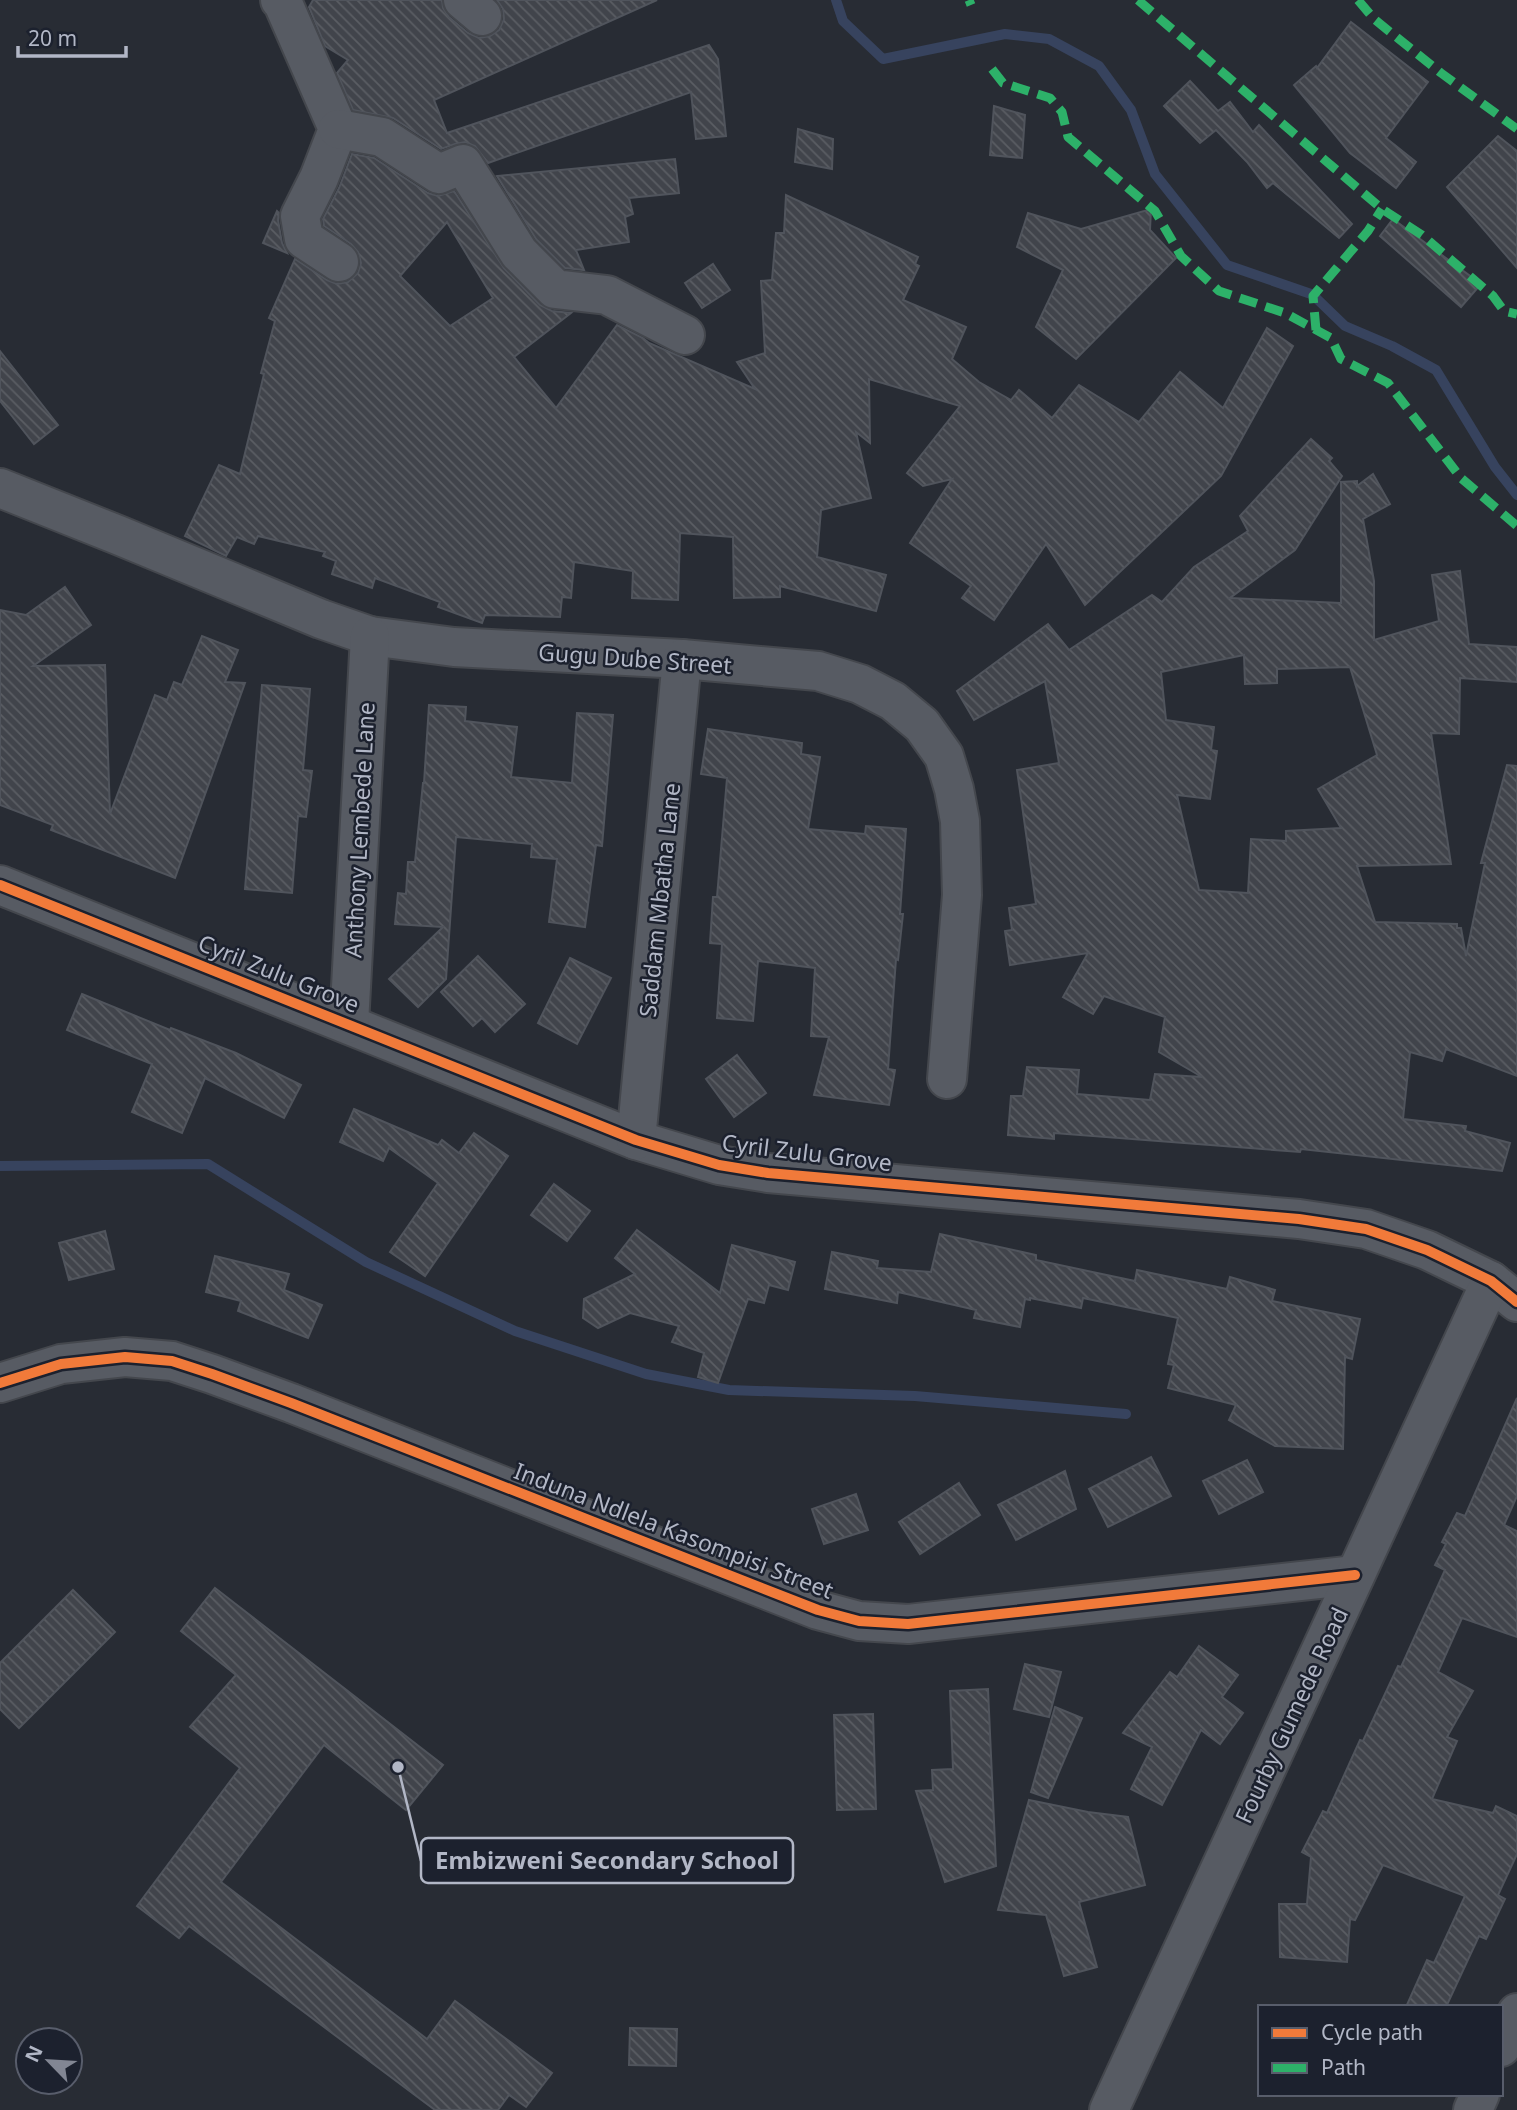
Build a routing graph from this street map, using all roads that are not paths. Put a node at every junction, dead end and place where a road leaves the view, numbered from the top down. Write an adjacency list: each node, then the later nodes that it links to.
1 (280, 0): 2 (street)
2 (338, 129): 3 (street); 4 (street)
3 (338, 262)
4 (685, 335)
5 (0, 488): 6 (street, Gugu Dube Street)
6 (370, 636): 7 (street, Gugu Dube Street); 9 (street, Anthony Lembede Lane)
7 (682, 659): 10 (street, Gugu Dube Street); 11 (street, Saddam Mbatha Lane)
8 (0, 885): 9 (street, Cyril Zulu Grove)
9 (349, 1024): 11 (street, Cyril Zulu Grove)
10 (947, 1079)
11 (636, 1140): 12 (street, Cyril Zulu Grove)
12 (1504, 1291): 14 (street, Fourby Gumede Road)
13 (0, 1383): 14 (street, Induna Ndlela Kasompisi Street)
14 (1355, 1575): 17 (street, Fourby Gumede Road)
15 (1517, 2013): 16 (street)
16 (1503, 2044)
17 (1109, 2110)

